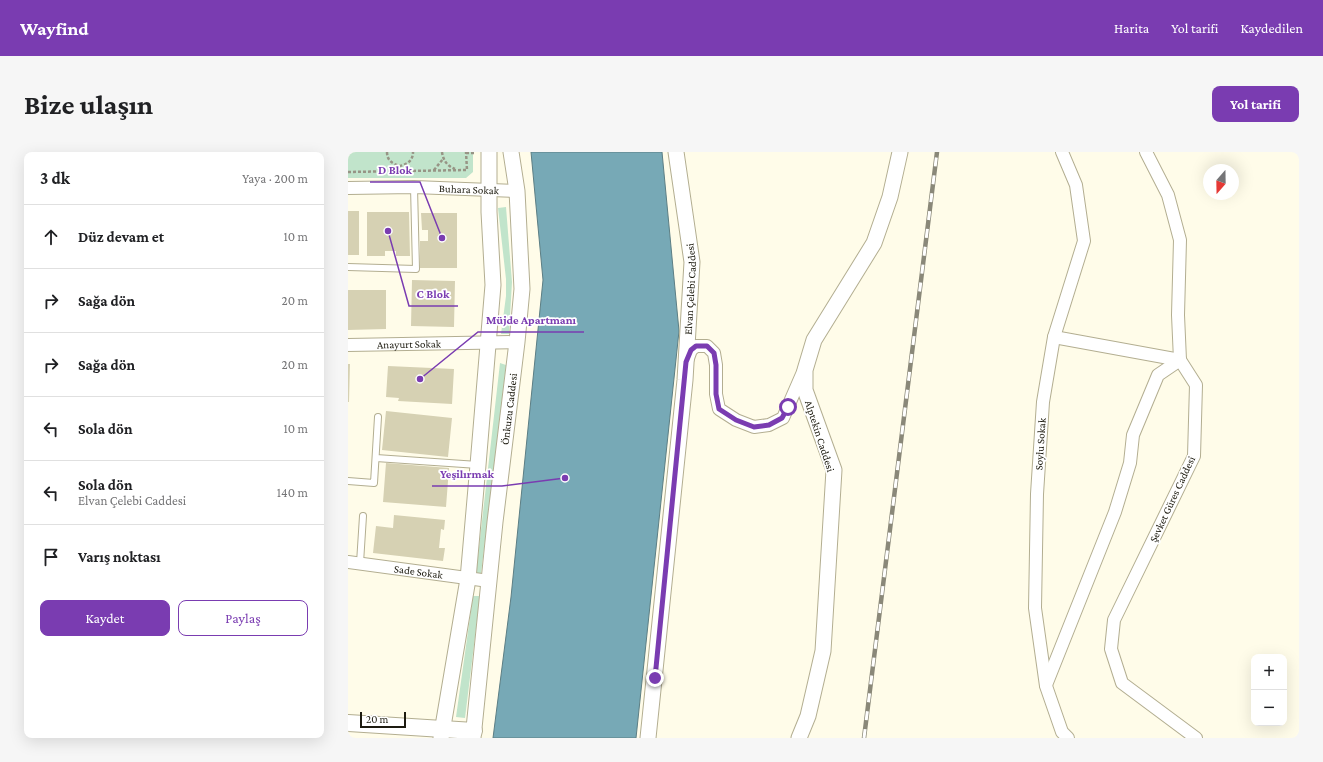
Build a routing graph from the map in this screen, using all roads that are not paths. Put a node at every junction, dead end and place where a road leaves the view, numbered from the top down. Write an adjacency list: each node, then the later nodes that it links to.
1 (489, 152): 9 (street)
2 (511, 152): 10 (street, Önkuzu Caddesi)
3 (676, 152): 17 (street, Elvan Çelebi Caddesi)
4 (900, 152): 18 (street, Alptekin Caddesi)
5 (1062, 152): 12 (street, Soylu Sokak)
6 (1146, 152): 16 (street)
7 (414, 187): 8 (street, Buhara Sokak); 9 (street, Buhara Sokak); 11 (lane)
8 (348, 188)
9 (489, 190): 10 (street, Buhara Sokak); 13 (street)
10 (517, 191): 14 (street, Önkuzu Caddesi)
11 (348, 266)
12 (1054, 337): 16 (street); 28 (street, Soylu Sokak)
13 (488, 342): 14 (street, Anayurt Sokak); 15 (street, Anayurt Sokak); 21 (street)
14 (518, 342): 27 (street, Önkuzu Caddesi)
15 (348, 345)
16 (1180, 360): 28 (street); 35 (street, Şevket Güres Caddesi)
17 (686, 362): 18 (street); 32 (street, Elvan Çelebi Caddesi)
18 (804, 370): 33 (street, Alptekin Caddesi)
19 (378, 417): 20 (lane)
20 (376, 458): 21 (lane); 22 (lane)
21 (478, 465): 26 (street)
22 (348, 481)
23 (363, 516): 25 (lane)
24 (348, 562): 25 (street, Sade Sokak)
25 (360, 563): 26 (street, Sade Sokak)
26 (468, 579): 27 (street, Sade Sokak); 30 (street)
27 (489, 581): 31 (street, Önkuzu Caddesi)
28 (1046, 686): 34 (street, Soylu Sokak)
29 (348, 723): 30 (main road)
30 (442, 734): 31 (main road)
31 (474, 734)
32 (648, 738)
33 (799, 738)
34 (1068, 738)
35 (1196, 738)

